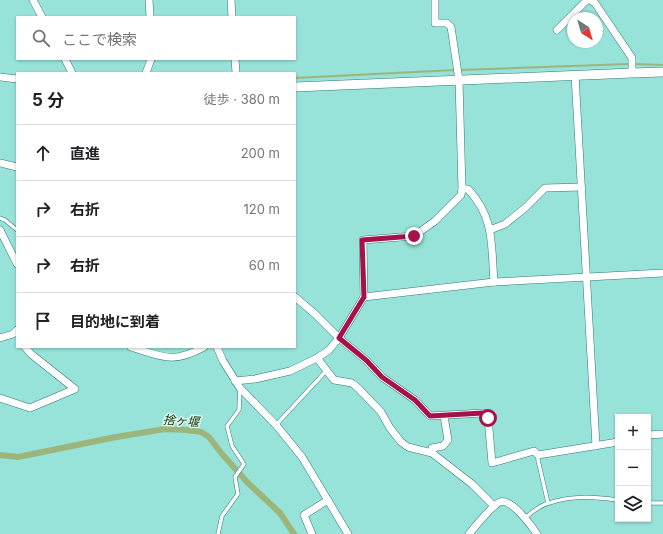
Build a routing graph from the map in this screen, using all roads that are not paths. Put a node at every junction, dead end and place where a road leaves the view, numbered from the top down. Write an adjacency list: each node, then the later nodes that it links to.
1 (33, 0): 6 (street)
2 (149, 0): 7 (street)
3 (231, 0): 8 (street)
4 (435, 0): 21 (street)
5 (589, 0): 9 (street); 17 (street)
6 (41, 16)
7 (150, 16)
8 (232, 16)
9 (557, 30)
10 (66, 60): 13 (street)
11 (151, 60): 14 (street)
12 (235, 60): 15 (street)
13 (72, 72)
14 (146, 72)
15 (236, 72)
16 (663, 72): 17 (street)
17 (632, 73): 18 (street)
18 (575, 76): 21 (street); 25 (street)
19 (0, 77): 20 (street)
20 (16, 79)
21 (459, 80): 22 (street); 26 (street)
22 (296, 87)
23 (0, 162): 24 (street)
24 (16, 167)
25 (581, 188): 30 (street); 33 (street)
26 (462, 189): 30 (street); 36 (street)
27 (0, 218): 28 (lane)
28 (16, 229)
29 (0, 230): 31 (street)
30 (490, 230): 34 (street)
31 (16, 262)
32 (663, 273): 33 (street)
33 (586, 278): 34 (street); 54 (street)
34 (494, 282): 36 (street)
35 (296, 297): 39 (street)
36 (364, 297): 39 (street)
37 (16, 334): 38 (street)
38 (0, 338)
39 (339, 338): 44 (street); 49 (street)
40 (26, 348): 48 (street)
41 (134, 348): 42 (street)
42 (202, 348)
43 (216, 348): 46 (street)
44 (317, 358): 45 (street); 46 (street)
45 (327, 370): 50 (lane); 55 (street)
46 (235, 381): 47 (street)
47 (240, 388): 50 (street); 64 (lane)
48 (0, 398)
49 (444, 416): 55 (street); 56 (street)
50 (276, 425): 57 (street)
51 (663, 434): 52 (street)
52 (651, 435)
53 (615, 443): 54 (street)
54 (596, 446): 56 (street)
55 (432, 453): 62 (street)
56 (538, 454): 59 (lane)
57 (328, 500): 65 (street); 66 (street)
58 (615, 500): 59 (lane)
59 (548, 503): 63 (lane)
60 (651, 503): 61 (lane)
61 (663, 503)
62 (494, 506): 63 (street); 67 (street)
63 (525, 518): 68 (street)
64 (218, 534)
65 (312, 534)
66 (348, 534)
67 (469, 534)
68 (536, 534)

